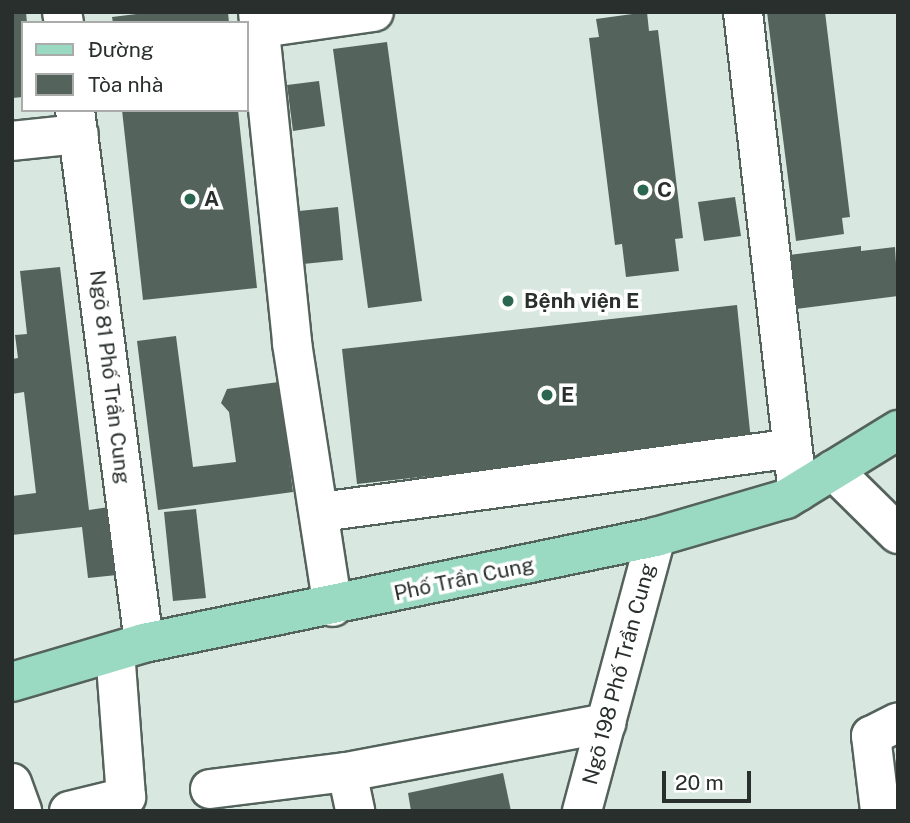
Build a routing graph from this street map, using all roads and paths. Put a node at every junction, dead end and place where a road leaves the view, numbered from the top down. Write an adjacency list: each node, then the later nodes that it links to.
1 (374, 12): 3 (street)
2 (743, 12): 7 (street)
3 (259, 20): 10 (street)
4 (77, 122): 5 (street); 14 (street, Ngõ 81 Phố Trần Cung)
5 (12, 141)
6 (898, 430): 8 (main road, Phố Trần Cung)
7 (792, 448): 9 (street); 10 (street)
8 (833, 470): 9 (main road, Phố Trần Cung); 11 (street)
9 (797, 492): 12 (main road, Phố Trần Cung)
10 (321, 512): 13 (street)
11 (898, 534)
12 (656, 537): 13 (main road, Phố Trần Cung); 17 (street, Ngõ 198 Phố Trần Cung)
13 (333, 607): 14 (main road, Phố Trần Cung)
14 (129, 648): 15 (main road, Phố Trần Cung); 22 (street, Ngõ 81 Phố Trần Cung)
15 (12, 681)
16 (898, 722): 25 (street)
17 (606, 723): 18 (street); 24 (street, Ngõ 198 Phố Trần Cung)
18 (347, 772): 20 (street); 23 (street)
19 (12, 783): 21 (street)
20 (210, 789)
21 (22, 811)
22 (69, 811)
23 (355, 811)
24 (582, 811)
25 (880, 811)

